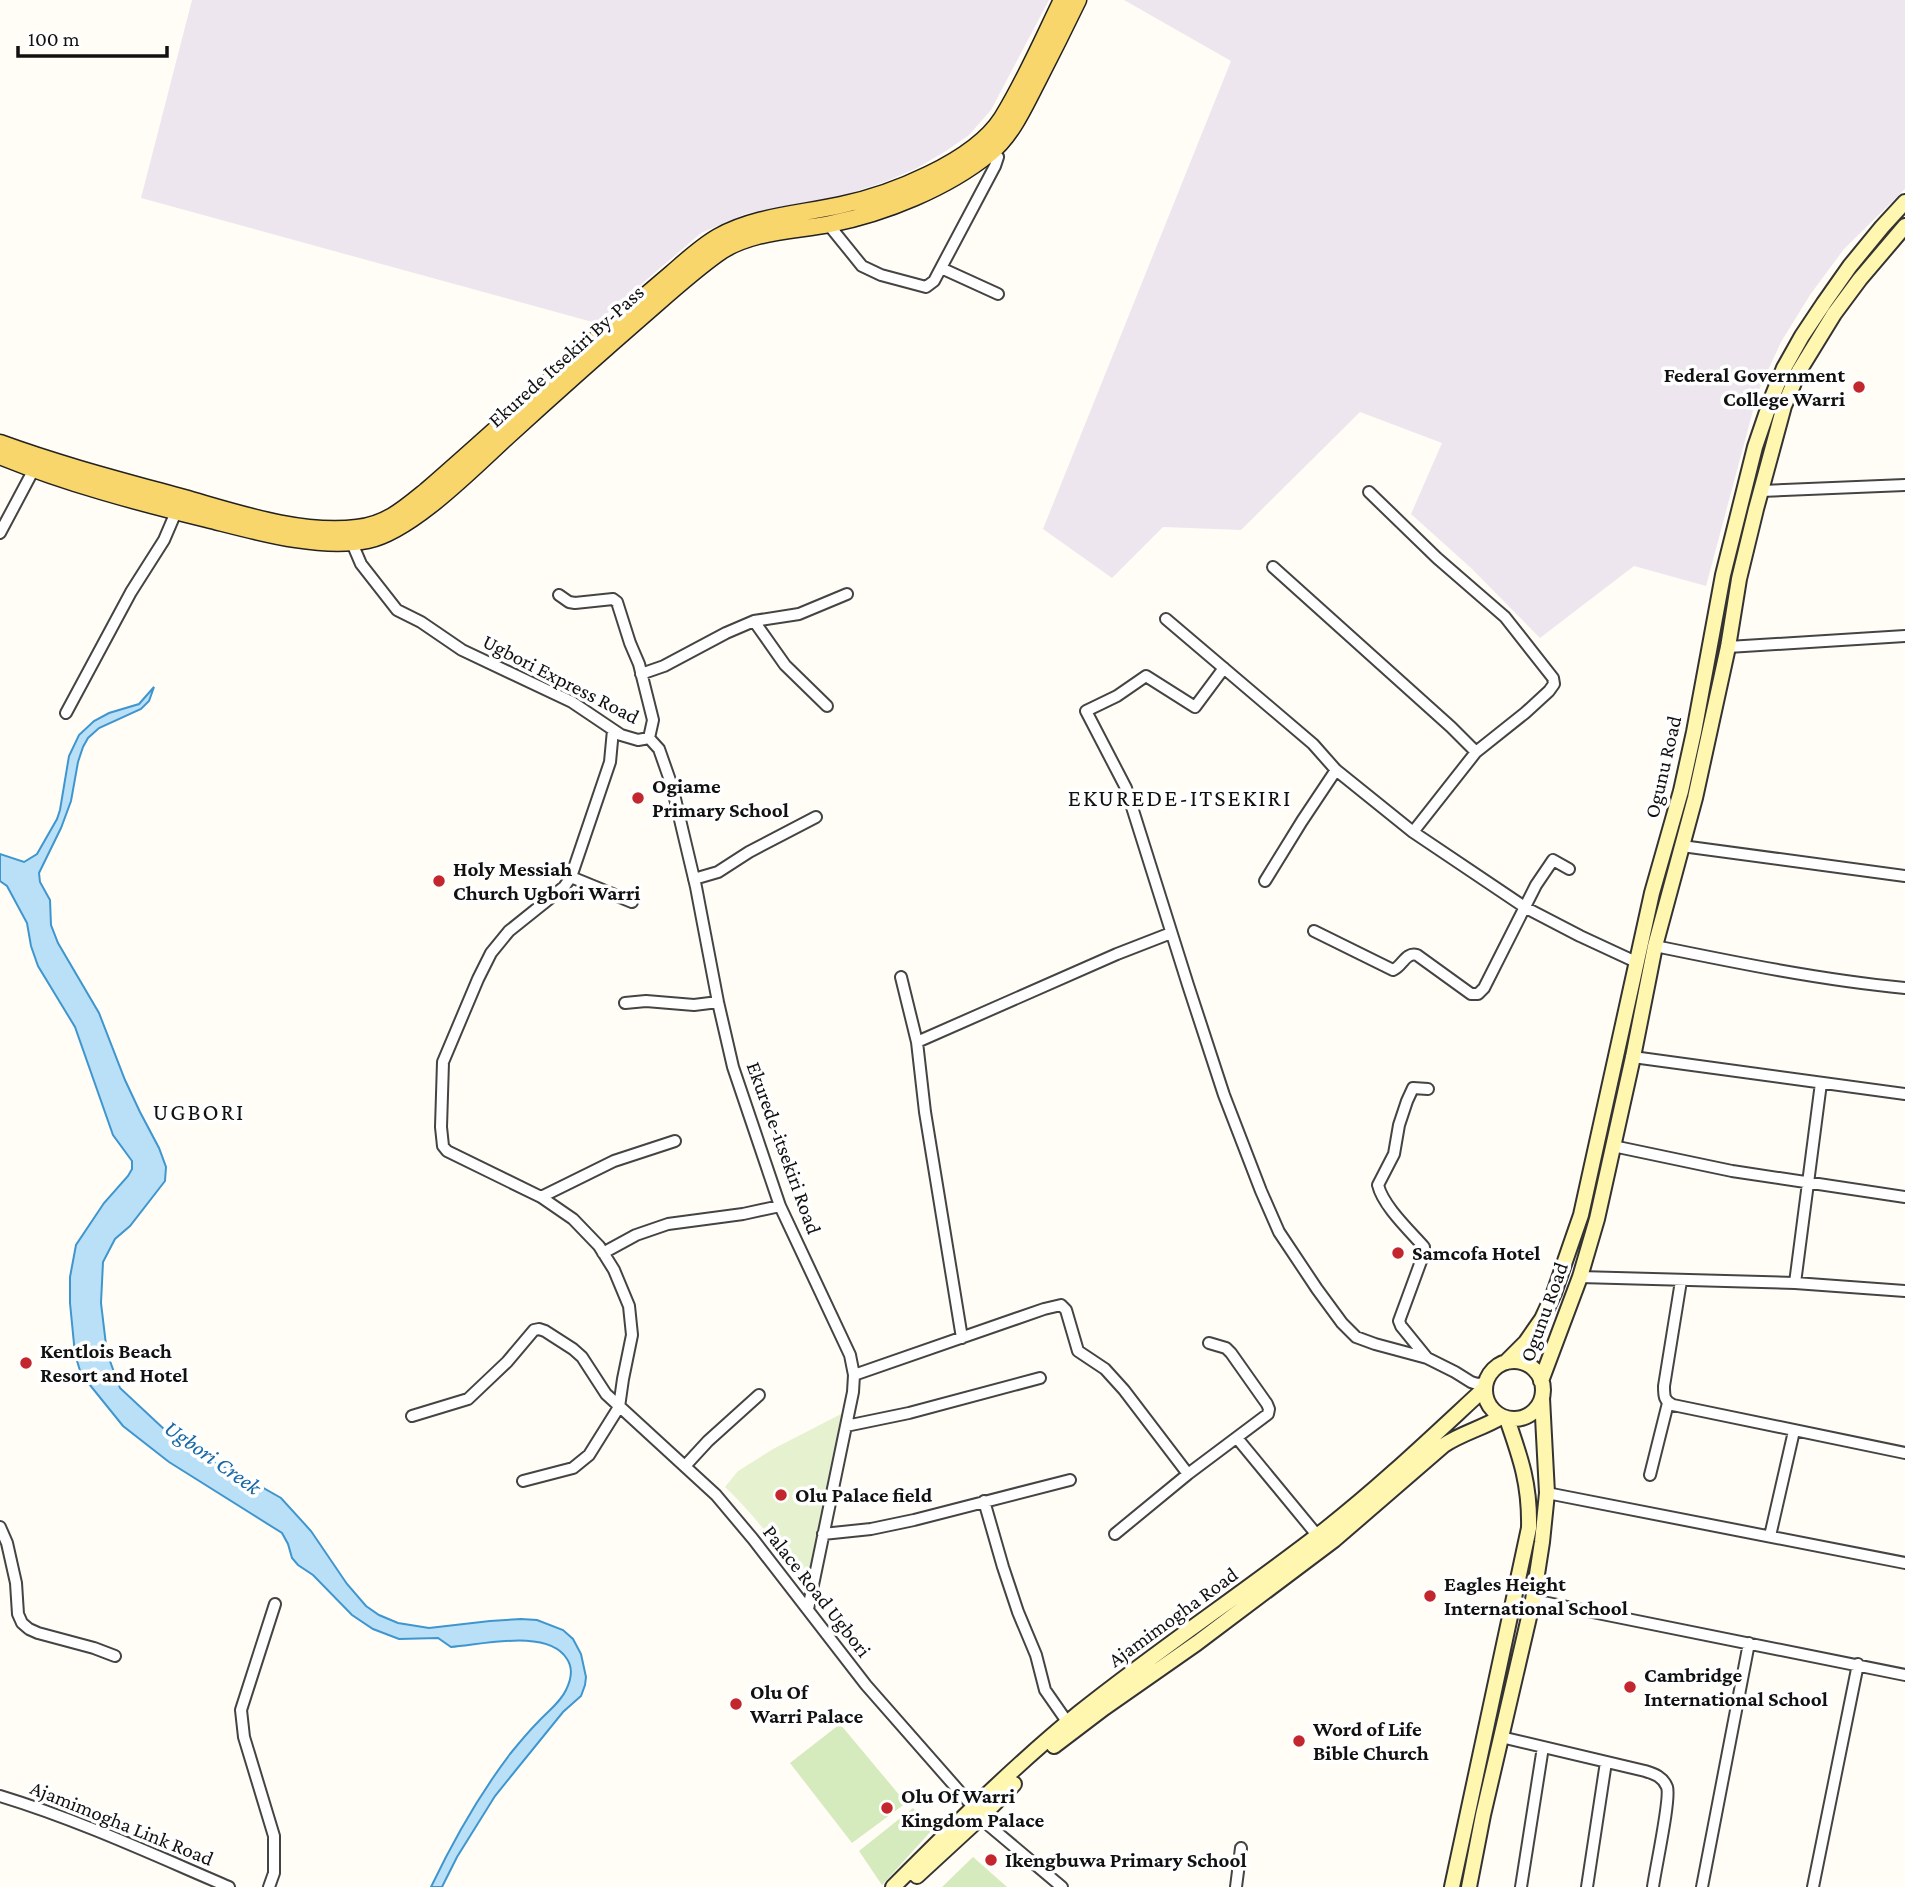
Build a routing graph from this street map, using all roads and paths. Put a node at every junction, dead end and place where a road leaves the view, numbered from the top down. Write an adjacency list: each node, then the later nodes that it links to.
1 (1062, 0): 17 (main road, Ekurede Itsekiri By-Pass)
2 (1078, 0): 3 (main road, Ekurede Itsekiri By-Pass)
3 (991, 152): 5 (main road, Ekurede Itsekiri By-Pass); 7 (street)
4 (1905, 202): 46 (main road, Ogunu Road)
5 (828, 224): 7 (street); 17 (main road, Ekurede Itsekiri By-Pass)
6 (1905, 226): 13 (main road, Ogunu Road)
7 (942, 268): 8 (street)
8 (998, 294)
9 (0, 443): 17 (main road, Ekurede Itsekiri By-Pass)
10 (0, 456): 11 (main road, Ekurede Itsekiri By-Pass)
11 (34, 469): 15 (main road, Ekurede Itsekiri By-Pass); 16 (street)
12 (1905, 485): 13 (street)
13 (1761, 491): 24 (main road, Ogunu Road)
14 (1369, 492): 31 (street)
15 (176, 512): 17 (main road, Ekurede Itsekiri By-Pass); 28 (street)
16 (0, 533)
17 (349, 535): 29 (street, Ugbori Express Road)
18 (1273, 568): 31 (street)
19 (847, 594): 22 (street)
20 (559, 595): 26 (street)
21 (1166, 620): 25 (street)
22 (754, 621): 26 (street); 27 (street)
23 (1905, 636): 24 (street)
24 (1728, 647): 35 (main road, Ogunu Road)
25 (1224, 668): 32 (street); 44 (street)
26 (641, 674): 30 (street)
27 (827, 706)
28 (66, 713)
29 (613, 730): 30 (street, Ugbori Express Road); 37 (street)
30 (649, 738): 39 (street, Ekurede-itsekiri Road)
31 (1476, 752): 34 (street)
32 (1336, 771): 34 (street); 40 (street)
33 (816, 817): 39 (street)
34 (1413, 832): 42 (street)
35 (1682, 846): 38 (street); 45 (main road, Ogunu Road)
36 (1569, 869): 42 (street)
37 (571, 877): 41 (street); 61 (street)
38 (1905, 877)
39 (694, 879): 49 (street, Ekurede-itsekiri Road)
40 (1265, 881)
41 (632, 902)
42 (1526, 908): 43 (street); 46 (street)
43 (1314, 931)
44 (1171, 933): 53 (street); 71 (street)
45 (1655, 946): 48 (street); 52 (main road, Ogunu Road)
46 (1636, 961): 51 (main road, Ogunu Road)
47 (901, 977): 53 (street)
48 (1905, 988)
49 (718, 1002): 50 (street); 63 (street, Ekurede-itsekiri Road)
50 (625, 1003)
51 (1626, 1010): 52 (main road); 72 (main road, Ogunu Road)
52 (1642, 1012): 54 (main road, Ogunu Road)
53 (917, 1042): 69 (street)
54 (1633, 1057): 55 (street); 59 (main road, Ogunu Road)
55 (1821, 1083): 57 (street); 60 (street)
56 (1428, 1089): 71 (street)
57 (1905, 1094)
58 (675, 1141): 61 (street)
59 (1613, 1146): 60 (street); 65 (main road, Ogunu Road)
60 (1807, 1182): 62 (street); 67 (street)
61 (541, 1197): 64 (street)
62 (1905, 1197)
63 (780, 1206): 64 (street); 73 (street, Ekurede-itsekiri Road)
64 (603, 1253): 80 (street)
65 (1580, 1277): 66 (street); 75 (main road, Ogunu Road)
66 (1681, 1281): 67 (street); 79 (street)
67 (1796, 1283): 68 (street)
68 (1905, 1291)
69 (962, 1338): 73 (street); 88 (street)
70 (1209, 1343): 85 (street)
71 (1427, 1358): 76 (street)
72 (1506, 1362): 75 (main road); 76 (main road)
73 (854, 1375): 83 (street, Ekurede-itsekiri Road)
74 (1040, 1378): 83 (street)
75 (1541, 1381): 78 (main road)
76 (1485, 1385): 82 (main road); 97 (main road, Ajamimogha Road)
77 (759, 1395): 87 (street)
78 (1542, 1398): 82 (main road); 92 (main road)
79 (1668, 1403): 84 (street); 89 (street)
80 (620, 1407): 81 (street, Palace Road Ugbori); 87 (street, Palace Road Ugbori); 91 (street)
81 (412, 1416)
82 (1504, 1418): 112 (main road, Ajamimogha Road); 120 (main road)
83 (846, 1426): 95 (street, Ekurede-itsekiri Road)
84 (1794, 1431): 86 (street); 98 (street)
85 (1237, 1438): 88 (street); 97 (street)
86 (1905, 1453)
87 (685, 1466): 102 (street, Palace Road Ugbori)
88 (1188, 1474): 96 (street)
89 (1650, 1475)
90 (1070, 1480): 93 (street)
91 (523, 1481)
92 (1547, 1493): 98 (street); 100 (main road)
93 (984, 1501): 95 (street); 107 (street)
94 (0, 1527): 104 (street)
95 (823, 1534): 102 (street, Ekurede-itsekiri Road)
96 (1115, 1534)
97 (1317, 1535): 107 (main road, Ajamimogha Road)
98 (1770, 1536): 99 (street)
99 (1905, 1563)
100 (1533, 1600): 103 (street); 108 (main road)
101 (275, 1604): 115 (street)
102 (808, 1609): 112 (street, Palace Road Ugbori)
103 (1749, 1643): 105 (street); 125 (street)
104 (115, 1656)
105 (1858, 1664): 106 (street); 126 (street)
106 (1905, 1674)
107 (1068, 1723): 112 (main road, Ajamimogha Road)
108 (1500, 1737): 109 (street); 121 (main road)
109 (1543, 1747): 110 (street); 122 (street)
110 (1606, 1762): 123 (street); 124 (street)
111 (0, 1796): 114 (street, Ajamimogha Link Road)
112 (977, 1813): 116 (main road, Ajamimogha Road); 117 (main road, Ajamimogha Road); 118 (street, Palace Road Ugbori)
113 (1241, 1848): 119 (street)
114 (229, 1887)
115 (269, 1887)
116 (893, 1887)
117 (906, 1887)
118 (1062, 1887)
119 (1236, 1887)
120 (1452, 1887)
121 (1469, 1887)
122 (1521, 1887)
123 (1587, 1887)
124 (1653, 1887)
125 (1702, 1887)
126 (1813, 1887)

